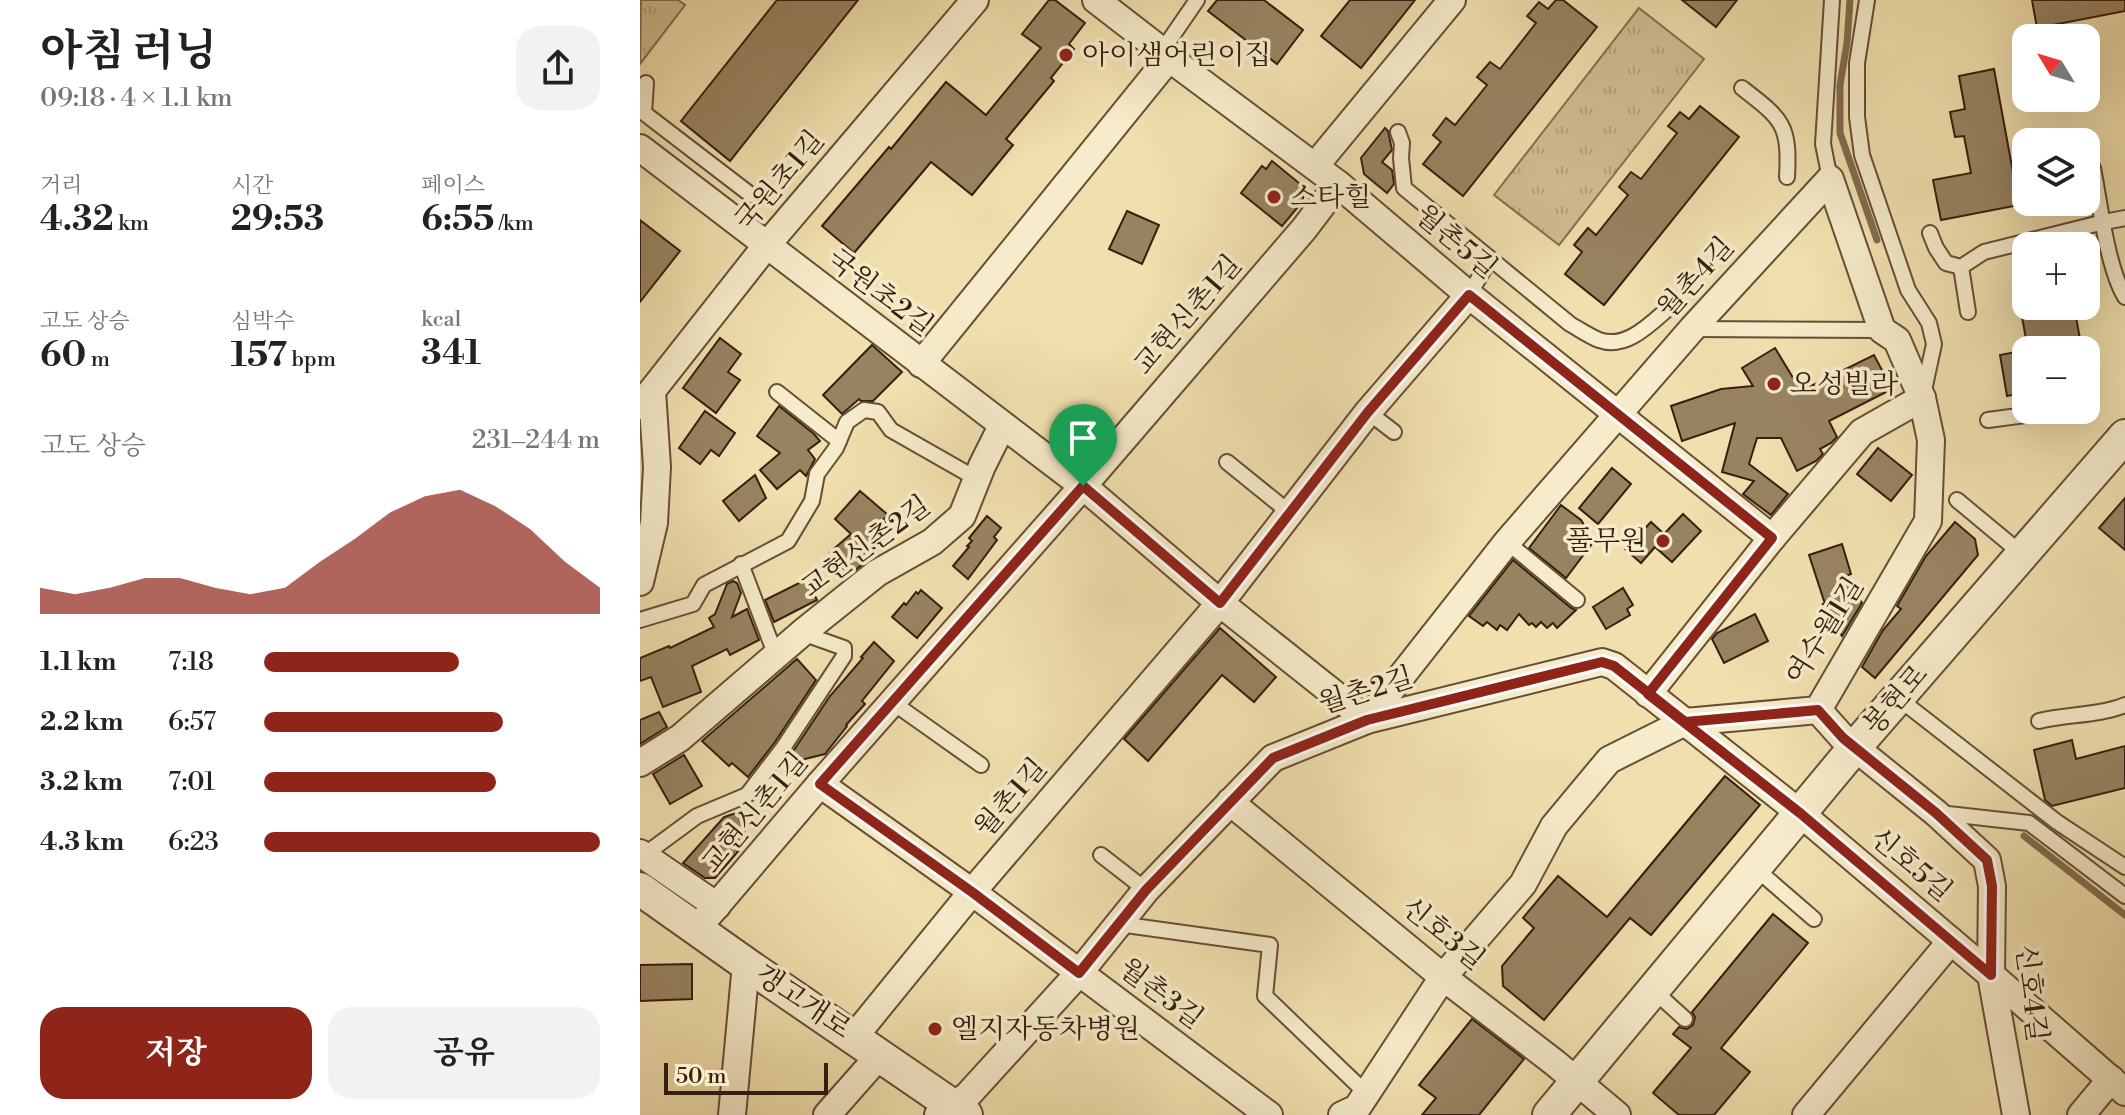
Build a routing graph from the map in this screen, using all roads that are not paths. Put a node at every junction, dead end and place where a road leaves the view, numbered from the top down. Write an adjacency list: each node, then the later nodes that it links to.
1 (975, 0): 21 (street, 국원초1길)
2 (1096, 0): 7 (street, 월촌5길)
3 (1197, 0): 7 (lane)
4 (1452, 0): 12 (street)
5 (1832, 0): 14 (lane)
6 (1867, 0): 33 (lane)
7 (1165, 54): 12 (street, 월촌5길); 31 (street)
8 (646, 83): 16 (lane)
9 (1742, 88): 13 (lane)
10 (1398, 132): 22 (lane)
11 (640, 148): 21 (street, 국원초2길)
12 (1315, 166): 15 (street, 월촌5길)
13 (1787, 177)
14 (1830, 179): 29 (street, 월촌4길); 30 (street)
15 (1338, 184): 25 (street, 월촌5길); 45 (street, 교현신촌1길)
16 (751, 195)
17 (2100, 202): 19 (lane)
18 (2125, 218): 19 (lane)
19 (2104, 222): 23 (lane); 24 (lane)
20 (1930, 233): 24 (lane)
21 (766, 246): 31 (street, 국원초2길); 34 (street, 국원초1길)
22 (1490, 259): 25 (lane); 27 (lane)
23 (2118, 259): 26 (lane)
24 (1961, 267): 28 (lane)
25 (1469, 295): 35 (street, 월촌1길); 36 (street, 월촌5길)
26 (2125, 297)
27 (1671, 306)
28 (1968, 312)
29 (1692, 329): 30 (lane); 36 (street, 월촌4길)
30 (1882, 330): 33 (street, 여수월1길)
31 (921, 364): 39 (street, 국원초2길)
32 (777, 392): 42 (lane)
33 (1922, 398): 48 (street); 62 (street, 여수월1길)
34 (646, 399): 52 (street)
35 (1368, 412): 40 (lane); 47 (street, 월촌1길)
36 (1618, 414): 48 (street, 월촌5길); 49 (street, 월촌4길)
37 (2012, 417): 38 (lane)
38 (1988, 420)
39 (1002, 426): 44 (street, 교현신촌2길); 45 (street, 국원초2길)
40 (1394, 432)
41 (2125, 436): 50 (street, 봉현로)
42 (839, 441): 44 (lane, 교현신촌2길); 51 (lane, 교현신촌2길)
43 (1227, 462): 47 (lane)
44 (977, 479): 56 (street, 교현신촌2길)
45 (1083, 486): 54 (street); 60 (street, 교현신촌1길)
46 (1957, 500): 50 (lane)
47 (1290, 513): 54 (street, 월촌1길)
48 (1772, 538): 58 (street)
49 (1507, 542): 53 (lane); 63 (street, 월촌4길)
50 (2023, 555): 59 (street, 봉현로)
51 (741, 564): 55 (lane, 교현신촌2길); 57 (lane)
52 (640, 582)
53 (1577, 600)
54 (1220, 603): 63 (street); 79 (street, 월촌1길)
55 (640, 620)
56 (802, 633): 57 (street, 교현신촌2길); 73 (lane)
57 (776, 656): 67 (street, 교현신촌2길)
58 (1648, 694): 63 (street, 월촌2길); 65 (street, 월촌2길)
59 (1898, 698): 66 (street, 봉현로); 75 (lane)
60 (892, 702): 68 (lane); 69 (street, 교현신촌1길)
61 (2125, 705): 64 (lane)
62 (1818, 710): 65 (street, 여수월1길); 66 (street, 신호4길)
63 (1367, 720): 70 (street, 월촌2길)
64 (2039, 721)
65 (1685, 722): 71 (street, 신호5길); 88 (street, 여수월1길)
66 (1855, 747): 71 (street, 봉현로); 72 (street, 신호4길)
67 (640, 763)
68 (981, 765)
69 (820, 784): 79 (street, 월촌3길); 81 (street, 교현신촌1길)
70 (1230, 802): 78 (street, 월촌2길); 88 (street, 신호3길)
71 (1800, 813): 76 (street, 봉현로); 84 (street, 신호5길)
72 (1936, 813): 80 (lane); 87 (street, 신호4길)
73 (644, 847): 81 (street)
74 (1101, 855): 78 (lane)
75 (2125, 867)
76 (1755, 868): 82 (lane); 89 (street, 봉현로)
77 (640, 889): 81 (street, 갱고개로)
78 (1146, 890): 83 (street, 월촌2길)
79 (972, 892): 86 (street, 월촌3길); 91 (street, 월촌1길)
80 (2125, 896)
81 (708, 918): 85 (street, 갱고개로)
82 (1814, 919)
83 (1119, 924): 86 (street, 월촌2길); 94 (lane)
84 (1951, 941): 87 (street, 신호5길); 102 (street)
85 (746, 964): 91 (street, 갱고개로); 96 (street)
86 (1079, 973): 95 (street, 월촌2길); 98 (street, 월촌3길)
87 (1991, 975): 93 (street, 신호5길); 103 (street, 신호4길)
88 (1443, 977): 92 (street, 신호3길); 94 (street, 여수월1길)
89 (1653, 990): 90 (lane); 92 (street, 봉현로)
90 (1685, 1019)
91 (867, 1046): 95 (street, 갱고개로); 97 (street, 월촌1길)
92 (1577, 1081): 100 (street, 봉현로); 101 (street, 신호3길)
93 (2118, 1086): 104 (street)
94 (1367, 1094): 99 (street, 여수월1길)
95 (952, 1112)
96 (732, 1115)
97 (827, 1115)
98 (1269, 1115)
99 (1342, 1115)
100 (1549, 1115)
101 (1617, 1115)
102 (1806, 1115)
103 (2016, 1115)
104 (2081, 1115)

